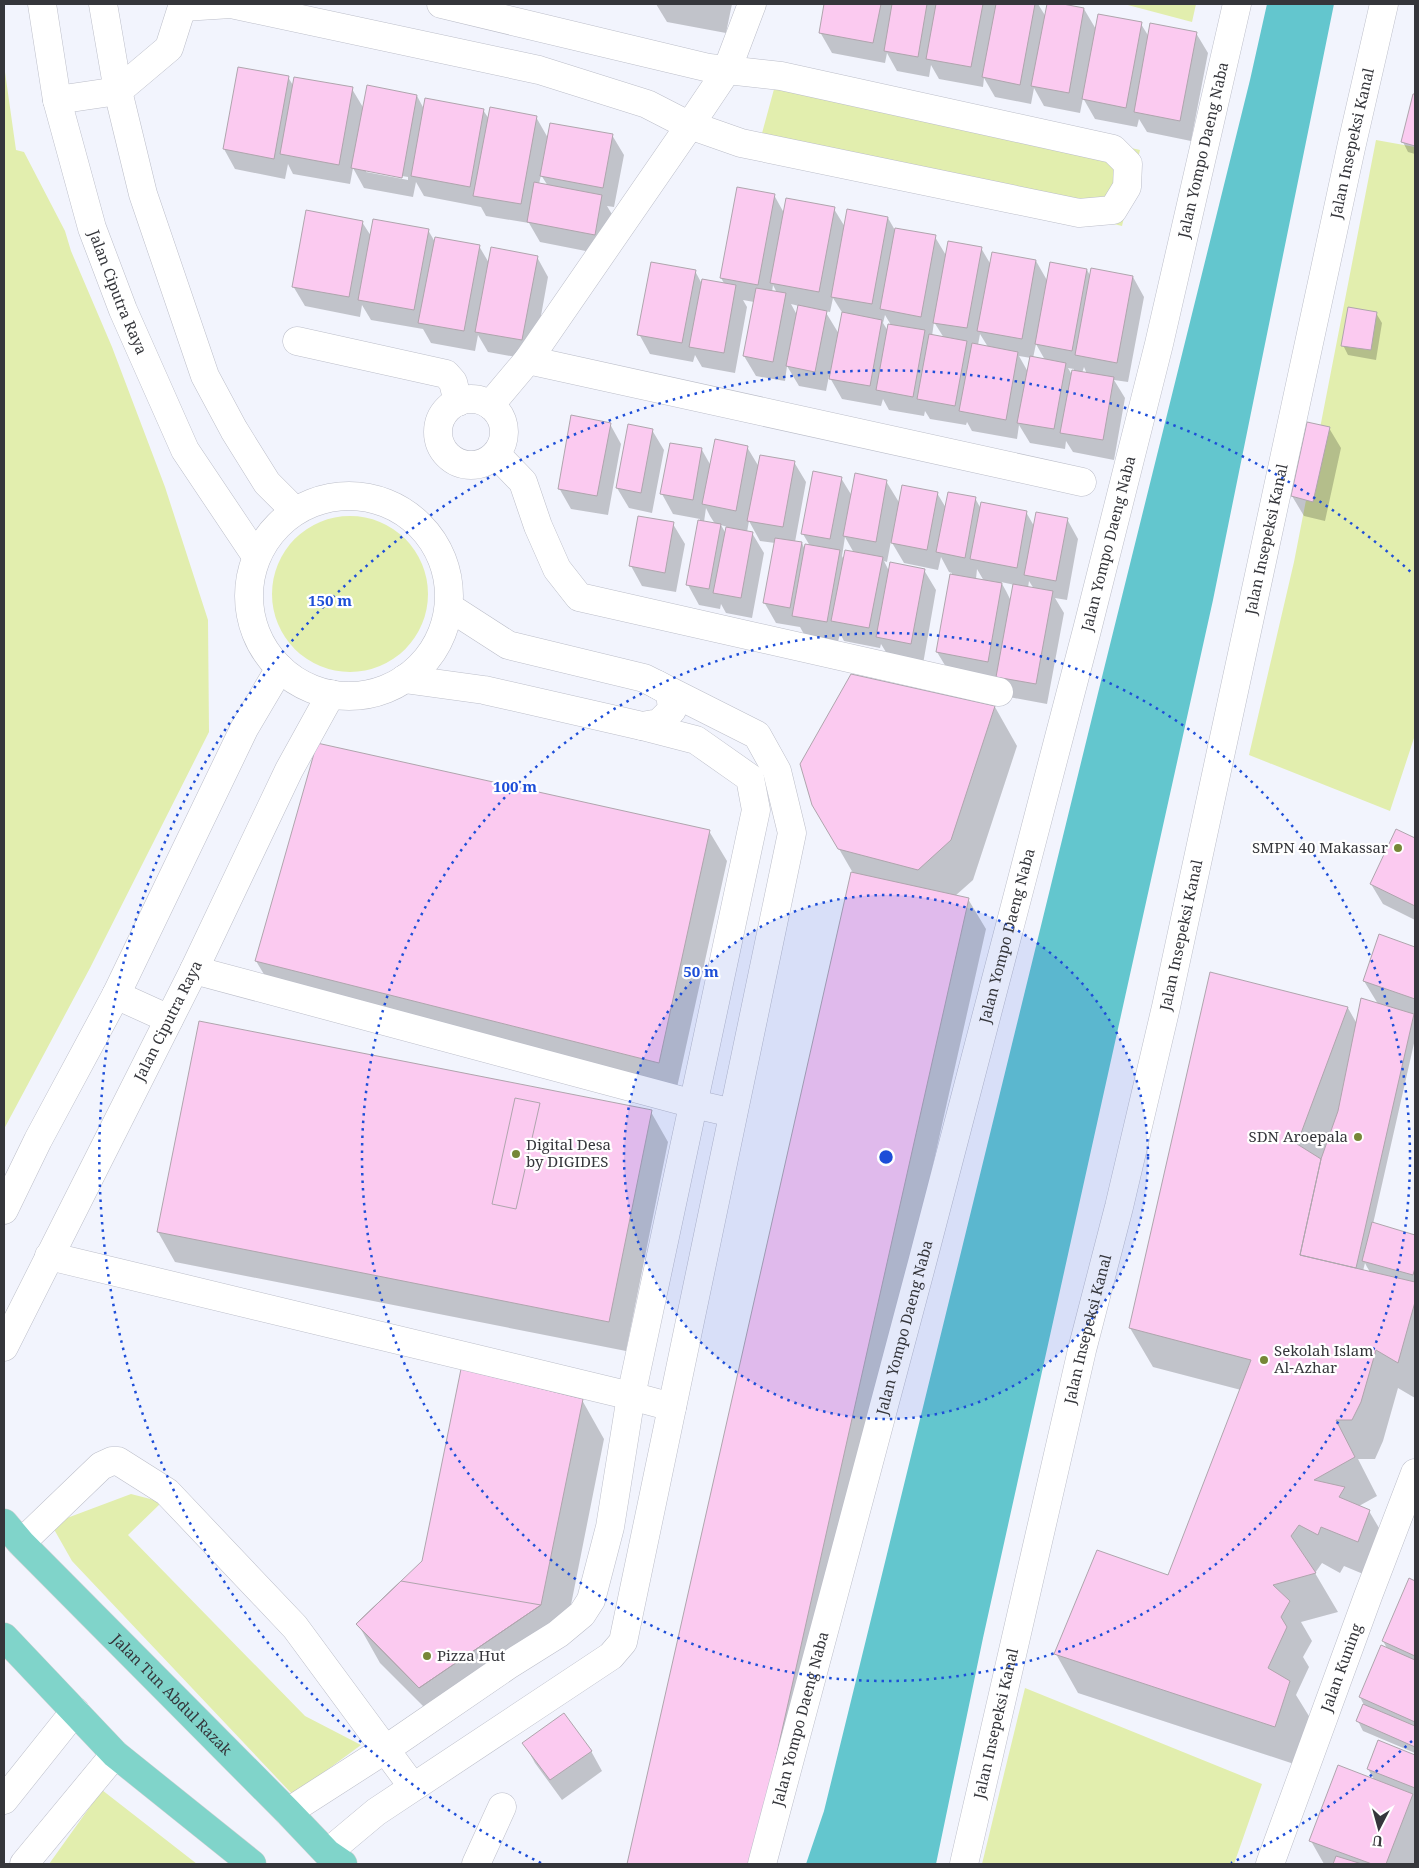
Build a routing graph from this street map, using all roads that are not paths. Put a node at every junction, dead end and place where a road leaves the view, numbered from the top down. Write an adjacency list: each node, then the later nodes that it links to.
1 (42, 4): 10 (street, Jalan Ciputra Raya)
2 (103, 4): 9 (street)
3 (441, 4): 8 (street)
4 (752, 4): 8 (street)
5 (1237, 4): 58 (street, Jalan Yompo Daeng Naba)
6 (1384, 4): 59 (street, Jalan Insepeksi Kanal)
7 (183, 5): 9 (street); 11 (street)
8 (726, 70): 11 (street); 11 (street)
9 (118, 91): 10 (street); 19 (street)
10 (57, 100): 20 (street, Jalan Ciputra Raya)
11 (690, 125): 13 (street)
12 (297, 341): 14 (street)
13 (528, 360): 15 (street); 18 (street)
14 (446, 374): 15 (street); 16 (street)
15 (497, 397): 16 (street); 17 (street)
16 (458, 402): 17 (street)
17 (496, 454): 25 (street)
18 (1082, 482)
19 (295, 511): 20 (street); 21 (street)
20 (256, 556): 22 (street)
21 (449, 607): 23 (street); 24 (street)
22 (280, 668): 26 (street); 31 (street)
23 (644, 678): 27 (street); 29 (street)
24 (404, 679): 26 (street); 27 (street)
25 (999, 692)
26 (331, 694): 30 (street, Jalan Ciputra Raya)
27 (642, 726): 28 (street)
28 (756, 810): 29 (street); 33 (street)
29 (792, 834): 34 (street)
30 (194, 970): 32 (street, Jalan Ciputra Raya); 33 (street)
31 (116, 995): 32 (street); 35 (street)
32 (169, 1019): 36 (street, Jalan Ciputra Raya)
33 (694, 1104): 34 (street); 37 (street)
34 (733, 1113): 38 (street)
35 (4, 1210)
36 (49, 1256): 39 (street, Jalan Ciputra Raya); 40 (street)
37 (662, 1260): 38 (street); 40 (street)
38 (701, 1266): 41 (street)
39 (4, 1347)
40 (632, 1396): 41 (street); 43 (street)
41 (672, 1407): 45 (street)
42 (1415, 1473): 60 (street, Jalan Kuning)
43 (610, 1527): 45 (street); 48 (street)
44 (12, 1533): 48 (street); 53 (main road, Jalan Tun Abdul Razak)
45 (644, 1540): 50 (street)
46 (4, 1637): 47 (main road)
47 (75, 1711): 49 (main road); 51 (street)
48 (386, 1749): 50 (street); 53 (street)
49 (115, 1754): 55 (street); 56 (main road)
50 (414, 1787): 54 (street)
51 (4, 1800)
52 (502, 1808): 57 (street)
53 (288, 1812): 54 (main road, Jalan Tun Abdul Razak)
54 (335, 1859)
55 (24, 1864)
56 (252, 1864)
57 (476, 1864)
58 (762, 1864)
59 (964, 1864)
60 (1270, 1864)

